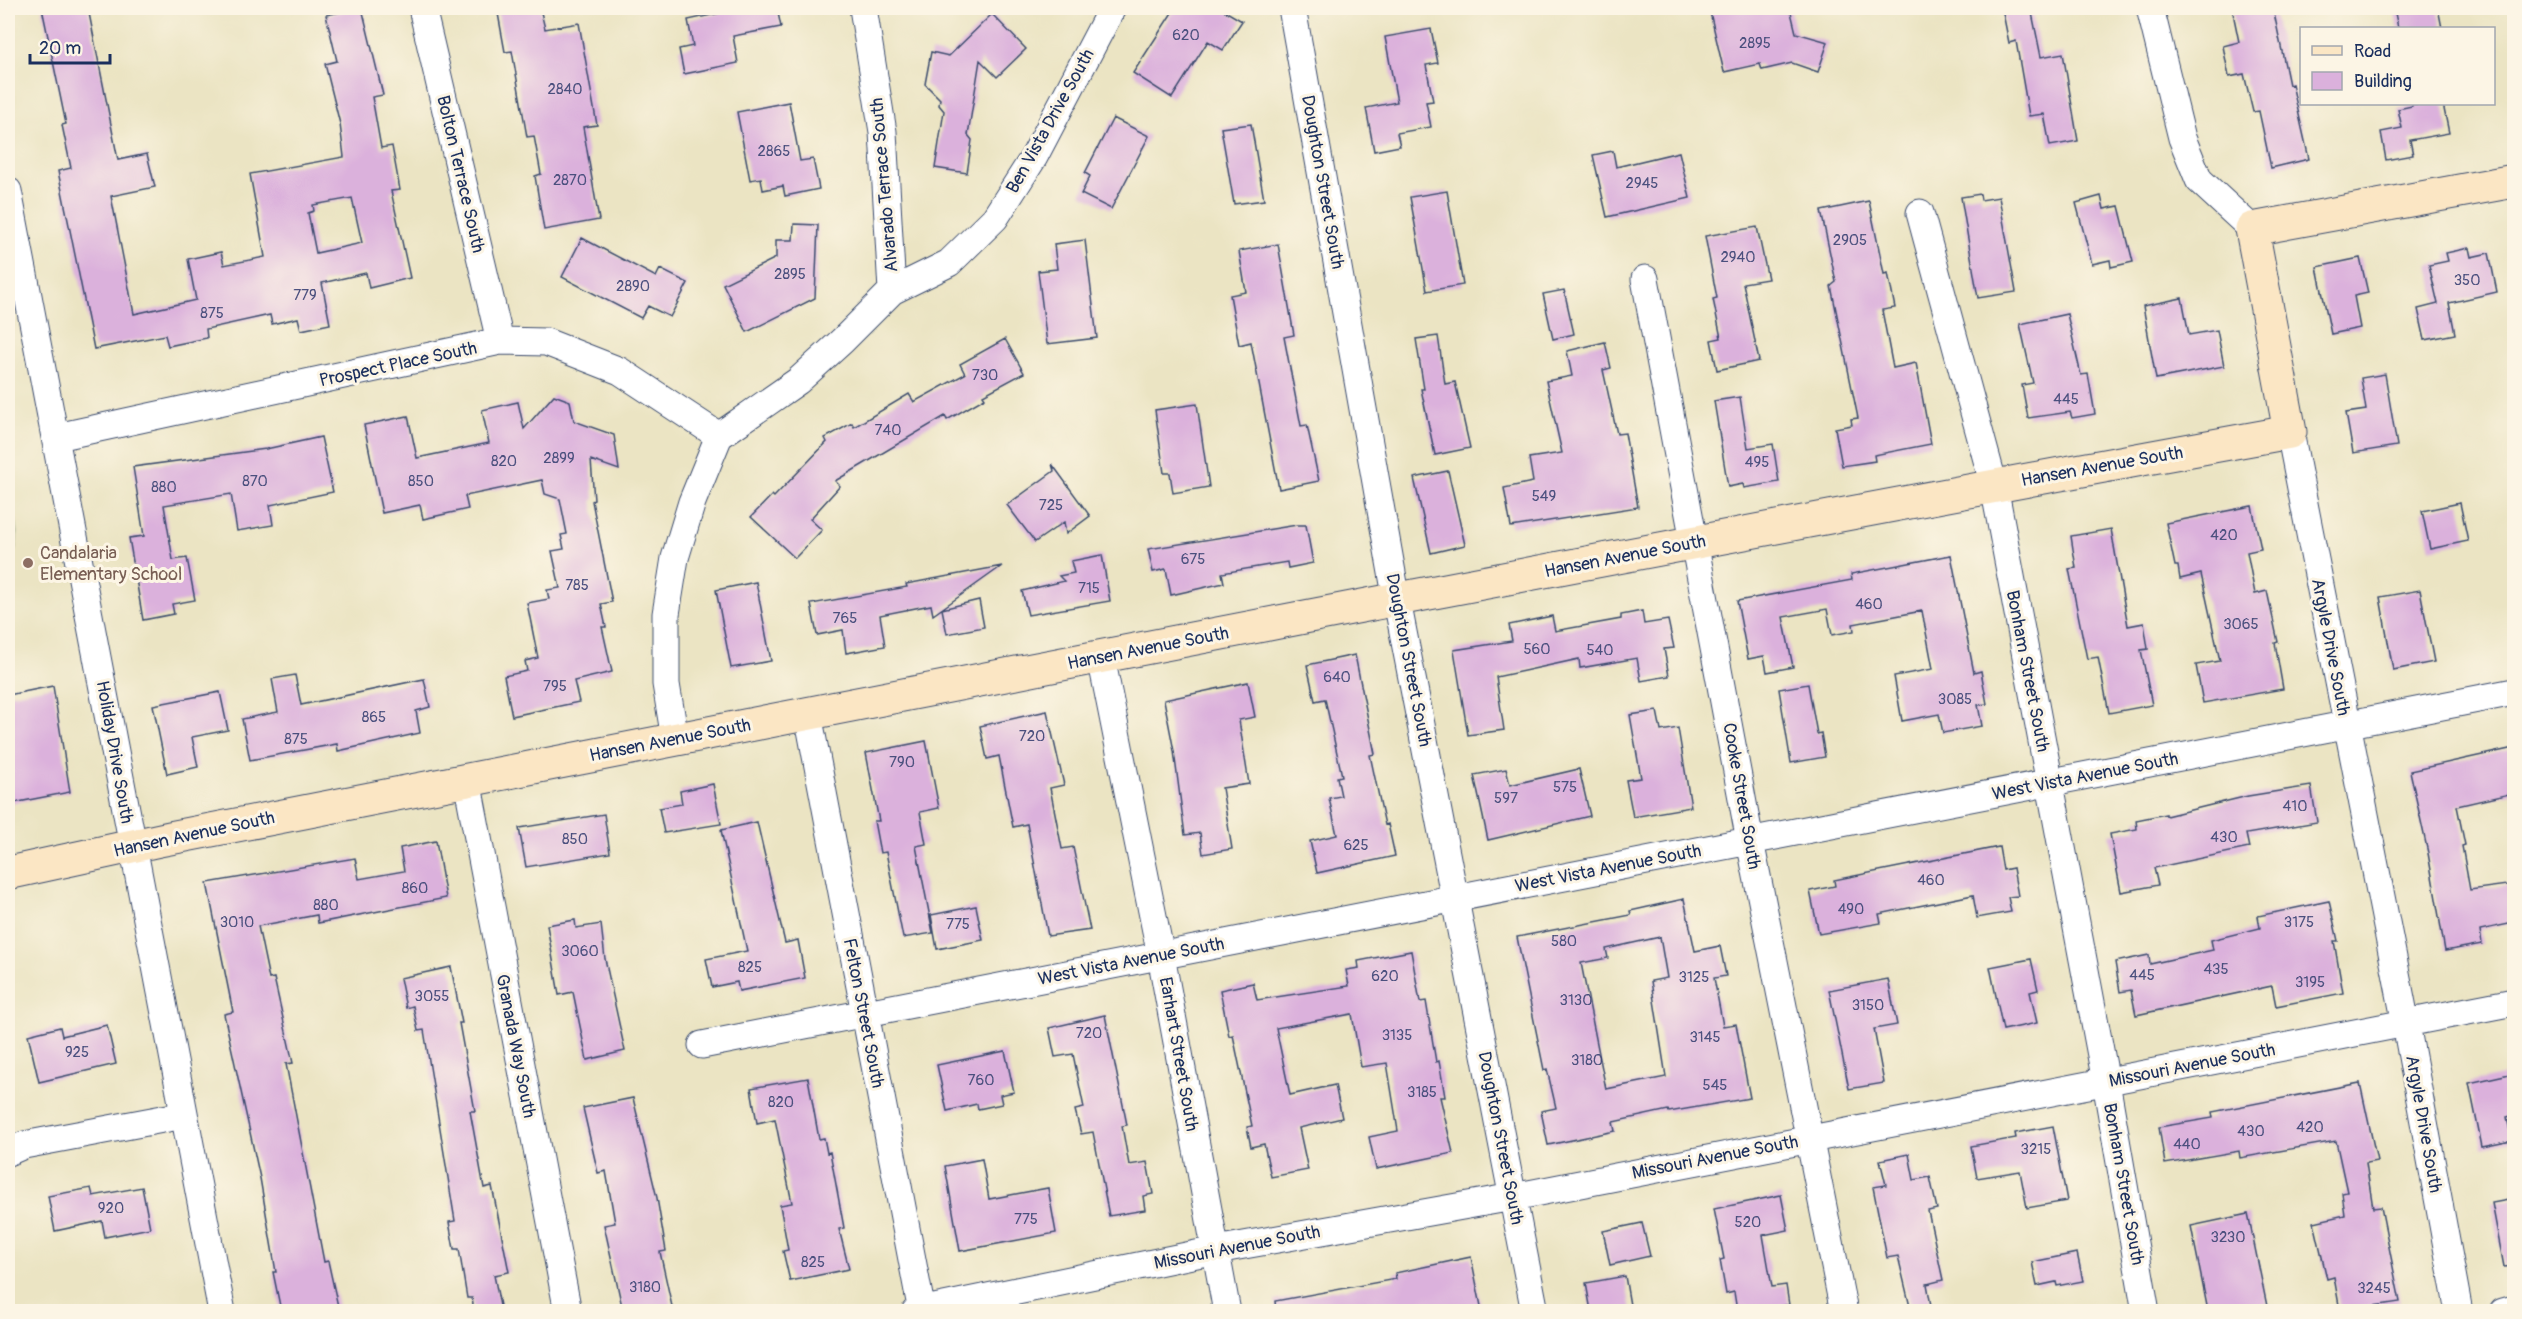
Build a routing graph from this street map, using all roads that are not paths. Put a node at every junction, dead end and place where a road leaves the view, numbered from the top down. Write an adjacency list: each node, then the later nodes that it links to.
1 (422, 8): 12 (street, Bolton Terrace South)
2 (862, 8): 11 (street, Alvarado Terrace South)
3 (1112, 8): 11 (street, Ben Vista Drive South)
4 (1292, 8): 18 (street, Doughton Street South)
5 (2150, 8): 9 (street)
6 (2514, 181): 9 (street)
7 (8, 191): 15 (street, Holiday Drive South)
8 (1920, 213): 16 (street, Bonham Street South)
9 (2252, 229): 13 (street, Argyle Drive South)
10 (1645, 279): 17 (street, Cooke Street South)
11 (892, 291): 14 (street, Ben Vista Drive South)
12 (500, 341): 14 (street, Prospect Place South); 15 (street, Prospect Place South)
13 (2290, 432): 16 (street, Hansen Avenue South); 22 (street, Argyle Drive South)
14 (719, 436): 23 (street)
15 (57, 437): 27 (street, Holiday Drive South)
16 (1994, 486): 17 (street, Hansen Avenue South); 25 (street, Bonham Street South)
17 (1696, 542): 18 (street, Hansen Avenue South); 26 (street, Cooke Street South)
18 (1397, 601): 19 (street, Hansen Avenue South); 29 (street, Doughton Street South)
19 (1101, 657): 21 (street, Hansen Avenue South); 30 (street, Earhart Street South)
20 (2514, 692): 22 (street, West Vista Avenue South)
21 (808, 714): 23 (street, Hansen Avenue South); 32 (street, Felton Street South)
22 (2346, 725): 25 (street, West Vista Avenue South); 33 (street, Argyle Drive South)
23 (675, 739): 24 (street, Hansen Avenue South)
24 (467, 780): 27 (street, Hansen Avenue South); 43 (street, Granada Way South)
25 (2049, 783): 26 (street, West Vista Avenue South); 35 (street, Bonham Street South)
26 (1750, 841): 29 (street, West Vista Avenue South); 37 (street, Cooke Street South)
27 (132, 847): 28 (street, Hansen Avenue South); 36 (street, Holiday Drive South)
28 (8, 873)
29 (1454, 899): 30 (street, West Vista Avenue South); 39 (street, Doughton Street South)
30 (1161, 956): 32 (street, West Vista Avenue South); 40 (street, Earhart Street South)
31 (2514, 1002): 33 (street, Missouri Avenue South)
32 (864, 1013): 34 (street, West Vista Avenue South); 44 (street, Felton Street South)
33 (2406, 1024): 35 (street, Missouri Avenue South); 49 (street, Argyle Drive South)
34 (702, 1045)
35 (2106, 1082): 37 (street, Missouri Avenue South); 48 (street, Bonham Street South)
36 (184, 1115): 38 (street); 42 (street, Holiday Drive South)
37 (1809, 1138): 39 (street, Missouri Avenue South); 47 (street, Cooke Street South)
38 (8, 1152)
39 (1513, 1197): 40 (street, Missouri Avenue South); 46 (street, Doughton Street South)
40 (1216, 1250): 44 (street, Missouri Avenue South); 45 (street, Earhart Street South)
41 (2514, 1309): 50 (street)
42 (222, 1311)
43 (568, 1311)
44 (920, 1311)
45 (1227, 1311)
46 (1535, 1311)
47 (1844, 1311)
48 (2146, 1311)
49 (2459, 1311)
50 (2503, 1311)

